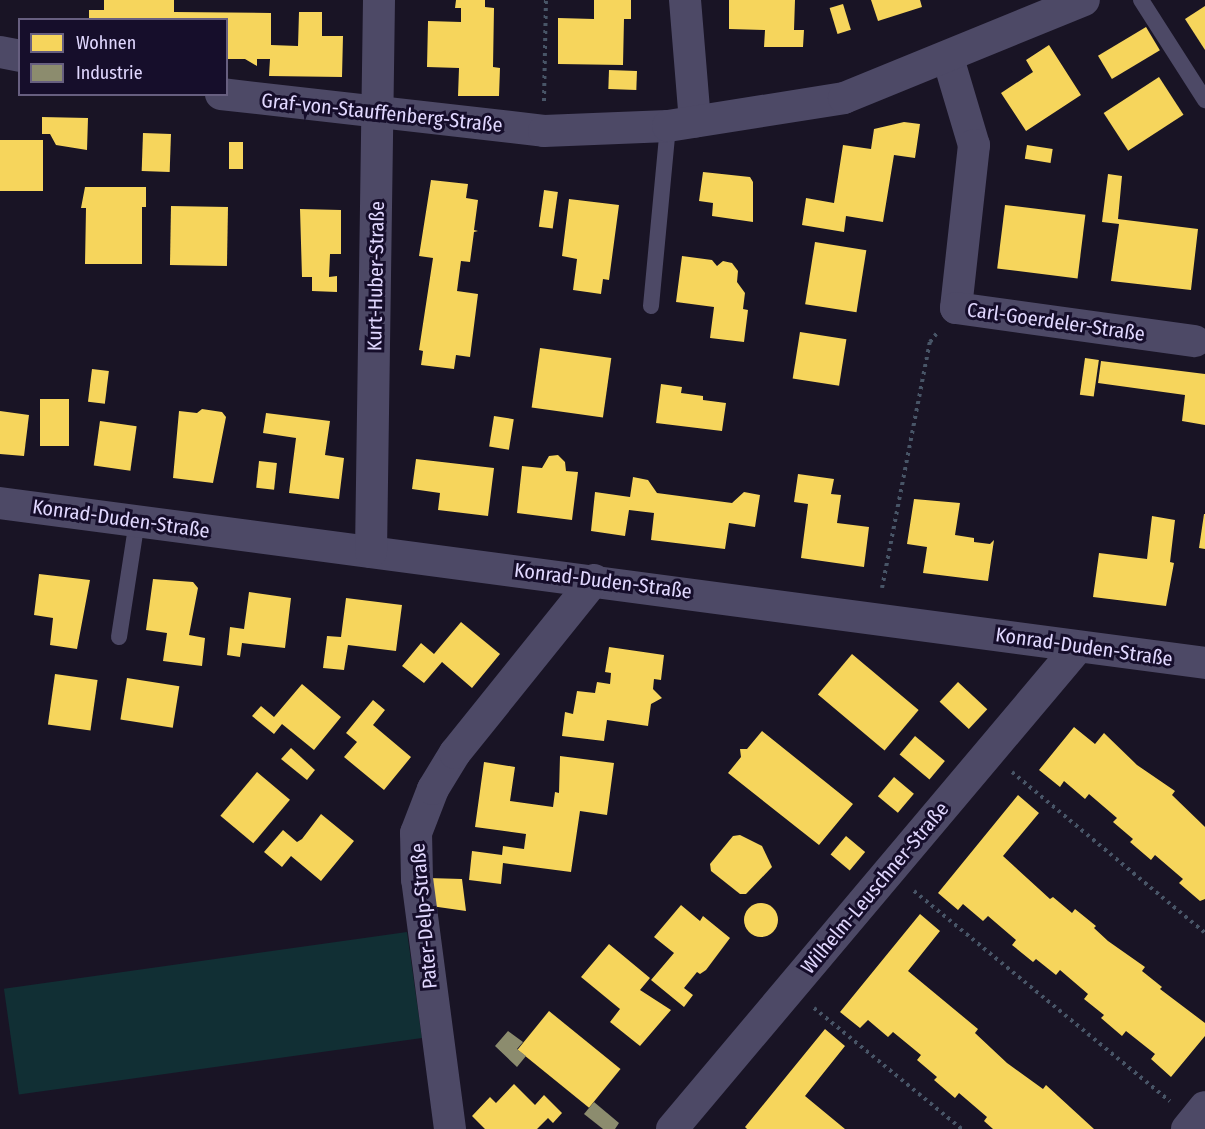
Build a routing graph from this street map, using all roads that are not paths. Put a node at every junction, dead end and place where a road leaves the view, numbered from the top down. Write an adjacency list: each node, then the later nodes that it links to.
1 (379, 0): 10 (street, Kurt-Huber-Straße)
2 (685, 0): 11 (street)
3 (1141, 0): 9 (lane)
4 (1067, 3): 7 (street, Graf-von-Stauffenberg-Straße)
5 (0, 52): 6 (street)
6 (18, 56)
7 (948, 58): 11 (street, Graf-von-Stauffenberg-Straße); 13 (street, Carl-Goerdeler-Straße)
8 (228, 95): 10 (street, Graf-von-Stauffenberg-Straße)
9 (1205, 100)
10 (379, 114): 11 (street, Graf-von-Stauffenberg-Straße); 16 (street, Kurt-Huber-Straße)
11 (681, 124): 12 (lane)
12 (651, 306)
13 (1195, 341)
14 (0, 503): 15 (street, Konrad-Duden-Straße)
15 (137, 521): 16 (street, Konrad-Duden-Straße); 18 (lane)
16 (371, 552): 17 (street, Konrad-Duden-Straße)
17 (594, 580): 19 (street, Konrad-Duden-Straße); 21 (street, Pater-Delp-Straße)
18 (119, 637)
19 (1078, 646): 20 (street, Konrad-Duden-Straße); 22 (street, Wilhelm-Leuschner-Straße)
20 (1205, 663)
21 (450, 1129)
22 (672, 1129)

